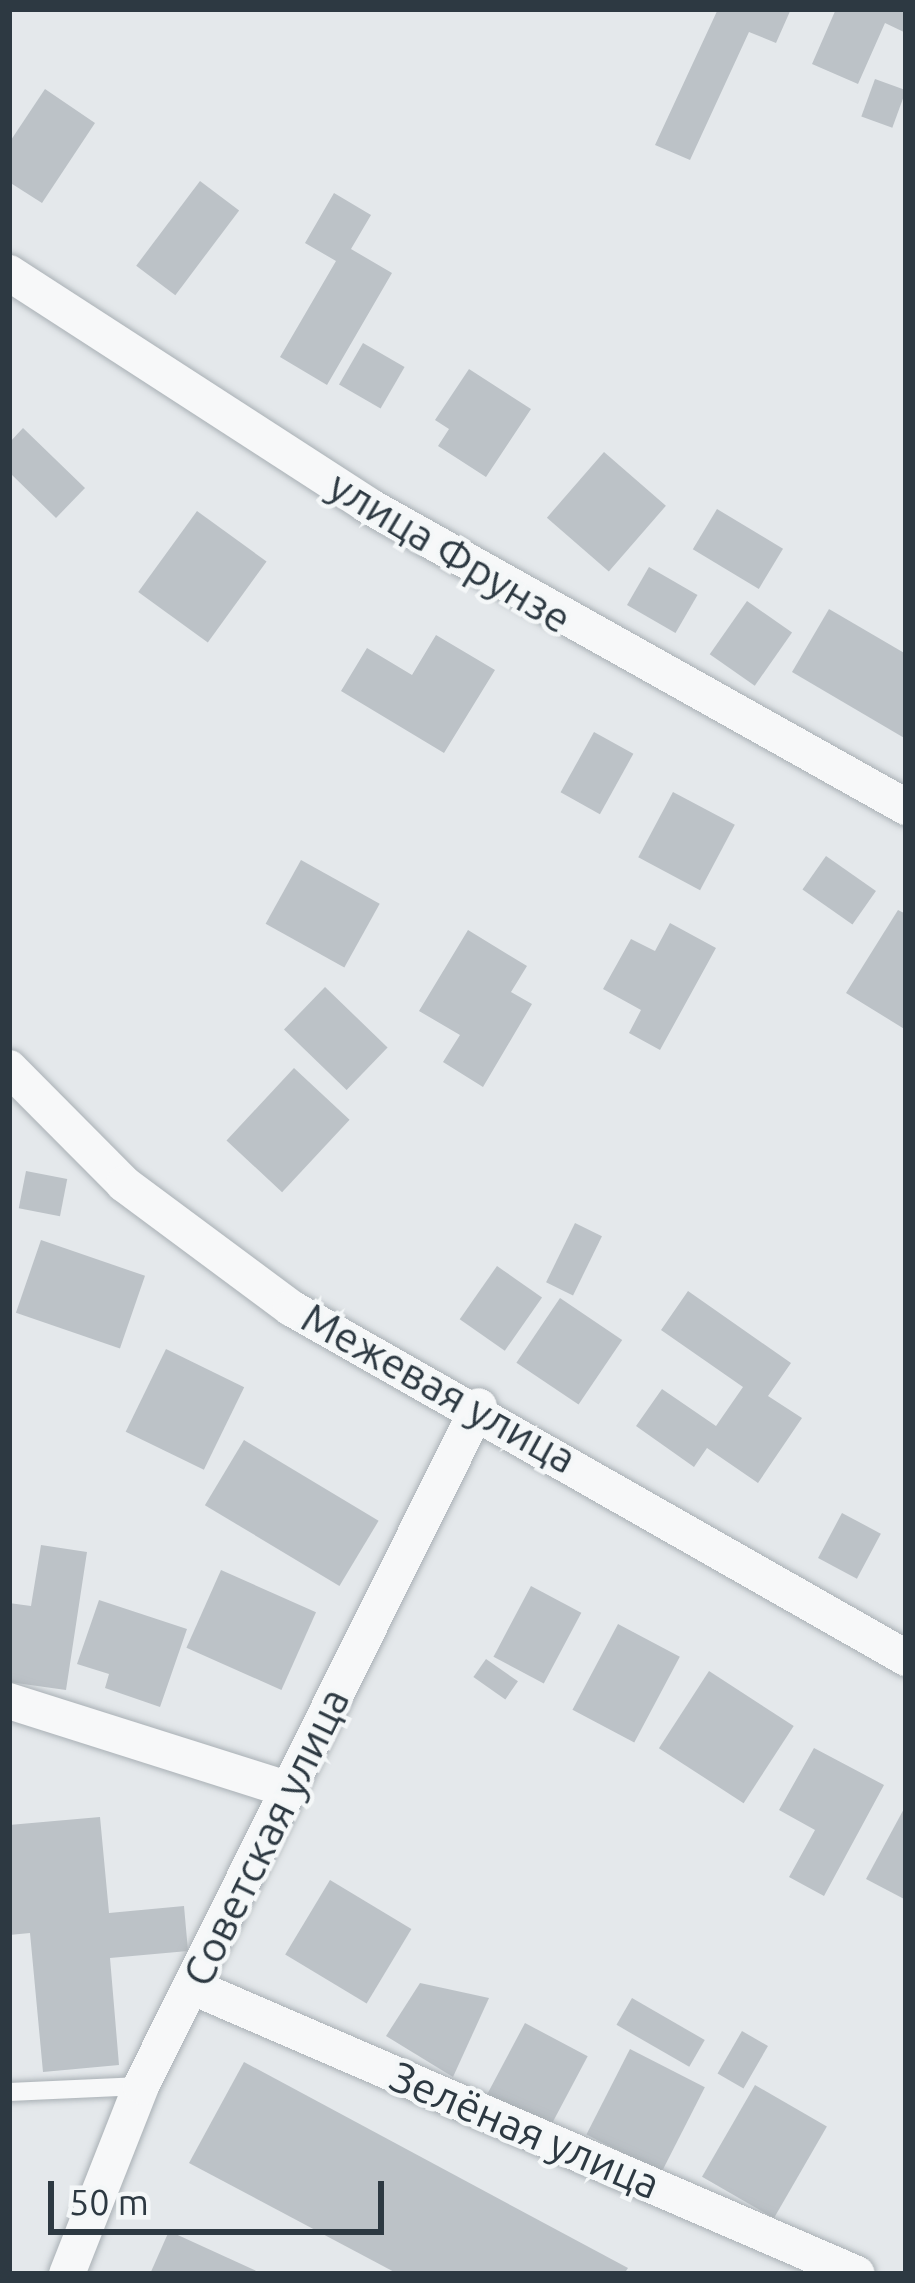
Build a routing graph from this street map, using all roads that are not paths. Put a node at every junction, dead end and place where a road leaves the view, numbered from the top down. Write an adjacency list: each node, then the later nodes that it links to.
1 (9, 273): 2 (street, улица Фрунзе)
2 (906, 807)
3 (9, 1068): 4 (street, Межевая улица)
4 (479, 1406): 5 (street, Межевая улица); 7 (street, Советская улица)
5 (906, 1658)
6 (9, 1701): 7 (street)
7 (287, 1790): 8 (street, Советская улица)
8 (194, 1988): 9 (street, Советская улица); 11 (street, Зелёная улица)
9 (141, 2086): 10 (lane); 12 (street, Советская улица)
10 (9, 2092)
11 (818, 2265): 13 (street, Зелёная улица)
12 (68, 2274)
13 (856, 2274)

